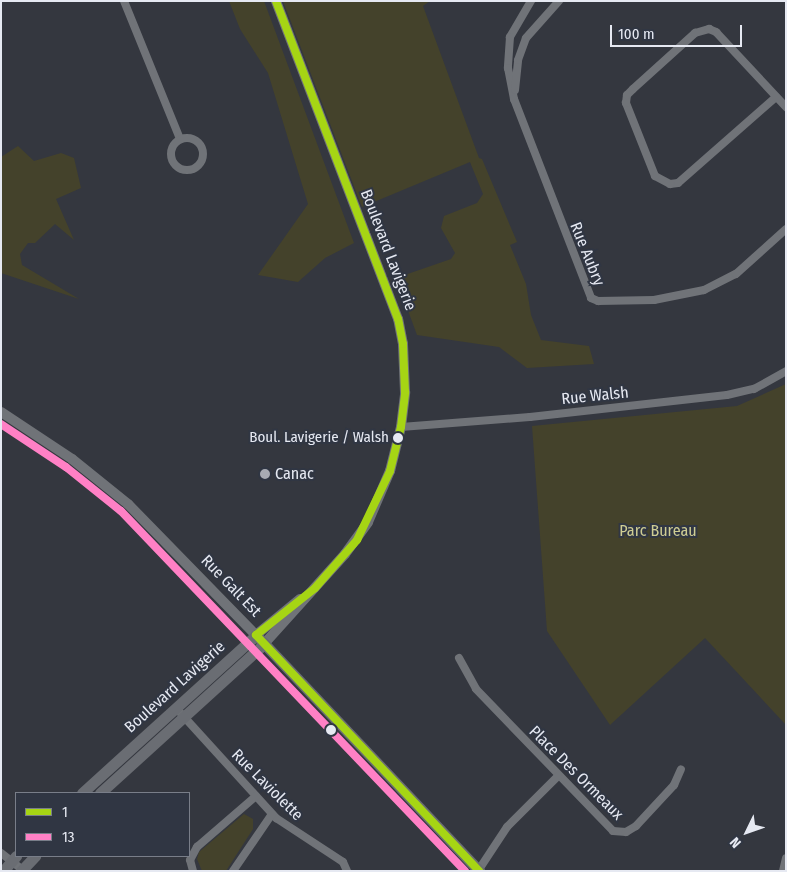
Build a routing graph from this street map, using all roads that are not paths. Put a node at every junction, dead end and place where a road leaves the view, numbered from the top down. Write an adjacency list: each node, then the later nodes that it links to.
1 (124, 1): 8 (street)
2 (276, 1): 12 (street, Boulevard Lavigerie)
3 (531, 1): 6 (street, Rue Aubry)
4 (559, 1): 6 (street, Rue Aubry)
5 (776, 97): 5 (street); 7 (street)
6 (514, 100): 9 (street, Rue Aubry)
7 (786, 107)
8 (180, 139): 8 (street)
9 (786, 229)
10 (786, 371): 12 (street, Rue Walsh)
11 (1, 412): 14 (street, Rue Galt Est)
12 (401, 427): 13 (street, Boulevard Lavigerie)
13 (315, 588): 14 (street, Boulevard Lavigerie); 15 (street, Boulevard Lavigerie)
14 (256, 635): 15 (main road, Rue Galt Est); 17 (main road, Boulevard Lavigerie)
15 (264, 644): 17 (main road, Boulevard Lavigerie); 32 (main road, Rue Galt Est)
16 (460, 658): 19 (street, Place Des Ormeaux)
17 (180, 712): 20 (main road, Boulevard Lavigerie); 21 (main road, Boulevard Lavigerie); 22 (street, Rue Laviolette)
18 (681, 769): 19 (street, Place Des Ormeaux)
19 (558, 776): 32 (street)
20 (83, 792)
21 (101, 792)
22 (256, 796): 23 (street, Rue Laviolette); 29 (street)
23 (272, 814): 30 (street); 31 (street, Rue Laviolette)
24 (1, 853): 26 (street)
25 (34, 857): 27 (main road)
26 (14, 858): 27 (street); 28 (main road)
27 (22, 870)
28 (3, 871)
29 (192, 871)
30 (232, 871)
31 (347, 871)
32 (479, 871)

